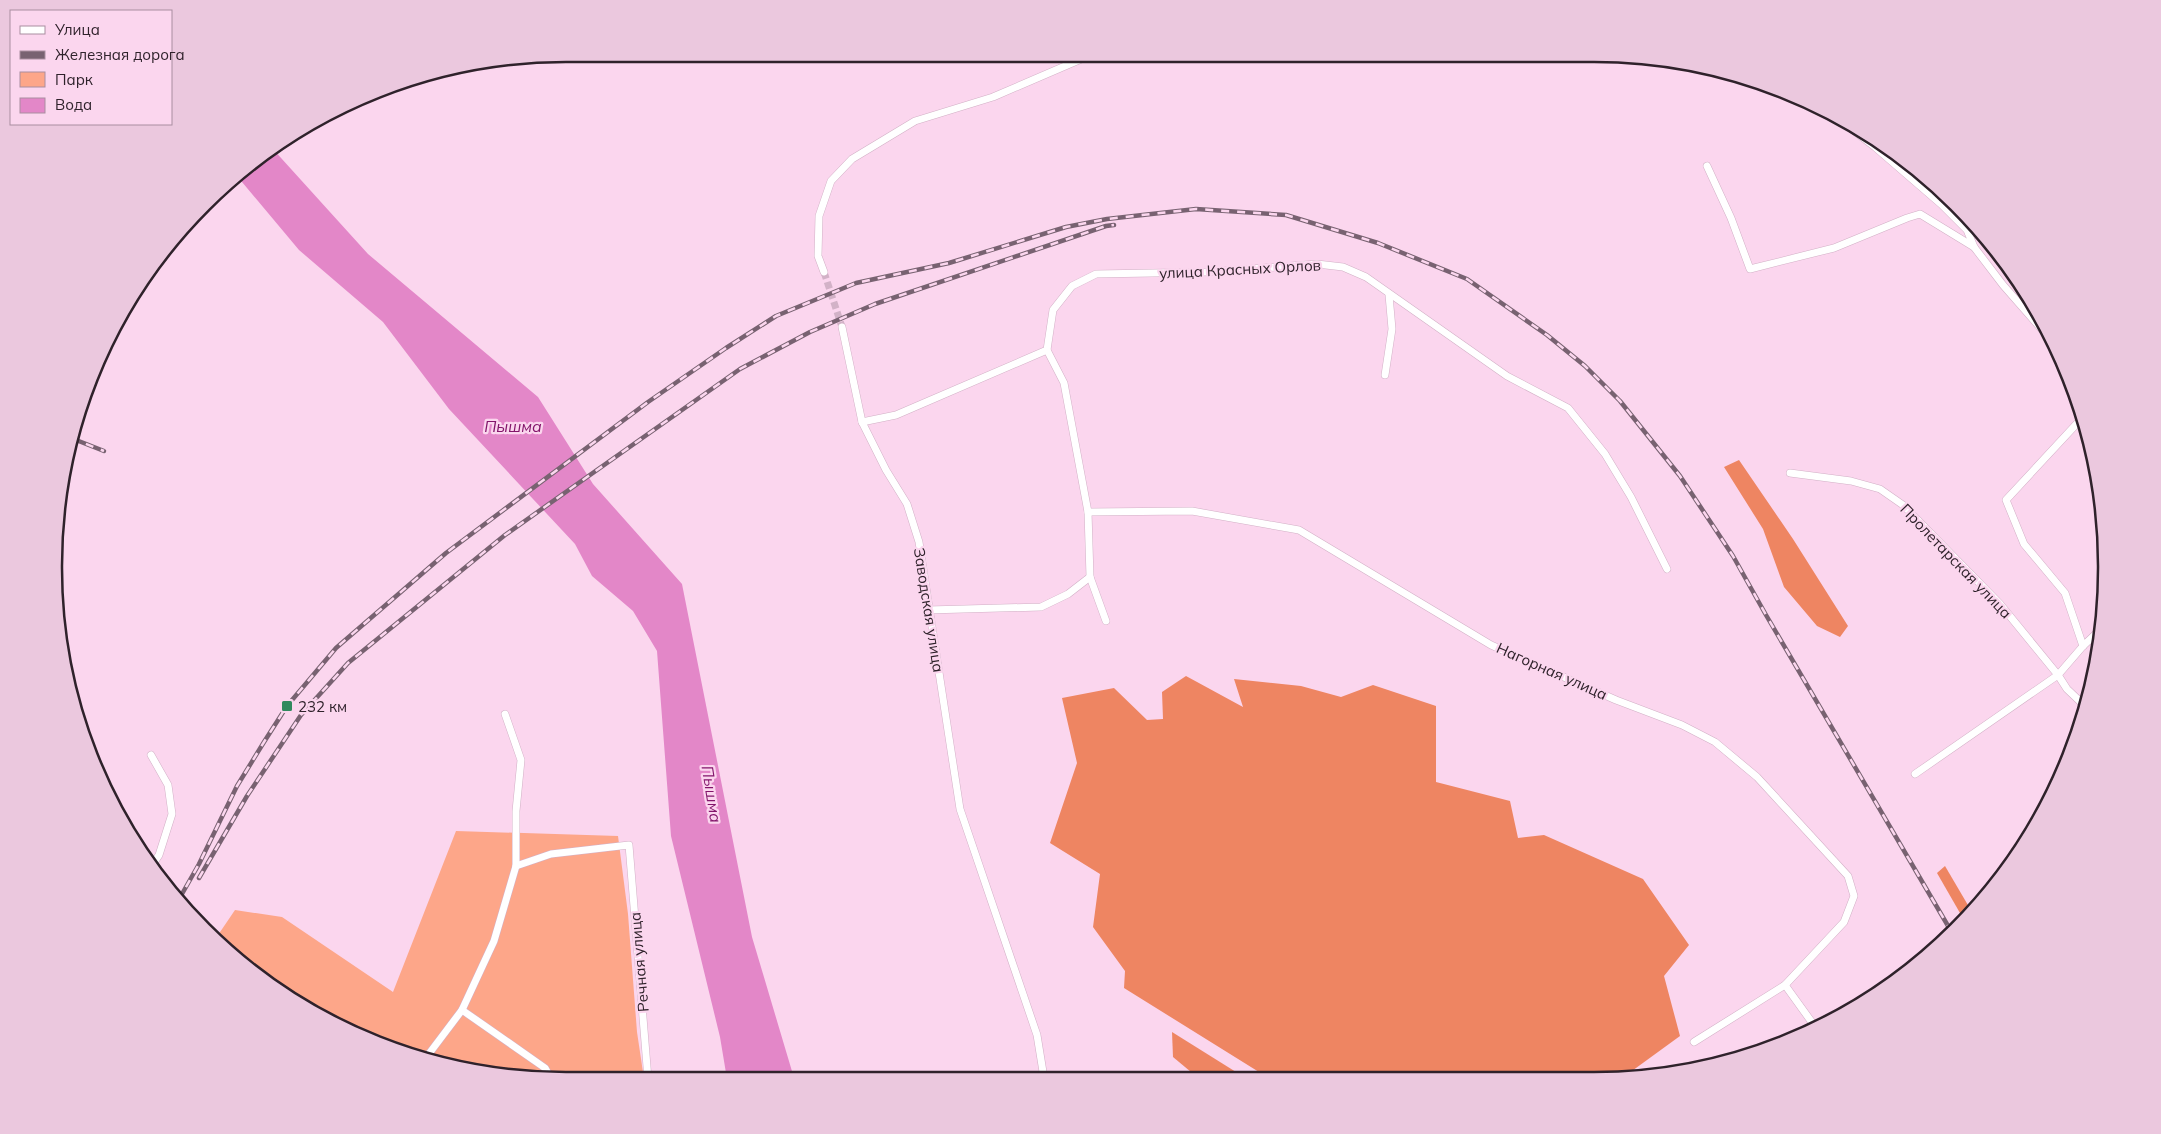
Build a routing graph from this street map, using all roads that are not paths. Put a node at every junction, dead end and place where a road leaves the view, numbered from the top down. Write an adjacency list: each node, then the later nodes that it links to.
1 (1074, 62): 5 (street)
2 (1886, 156): 4 (street)
3 (1707, 166): 4 (street)
4 (1974, 247): 7 (street)
5 (824, 272)
6 (1389, 295): 9 (street, улица Красных Орлов); 10 (street); 15 (street, улица Красных Орлов)
7 (2034, 320)
8 (842, 328): 11 (street, Заводская улица)
9 (1047, 350): 11 (street); 14 (street)
10 (1385, 375)
11 (862, 422): 17 (street, Заводская улица)
12 (2077, 423): 20 (street)
13 (1790, 473): 21 (street, Пролетарская улица)
14 (1088, 512): 16 (street); 28 (street, Нагорная улица)
15 (1667, 569)
16 (1090, 577): 17 (street); 18 (street)
17 (928, 610): 35 (street, Заводская улица)
18 (1106, 621)
19 (2093, 637): 20 (street)
20 (2083, 646): 21 (street)
21 (2058, 675): 22 (street, Пролетарская улица); 25 (street)
22 (2080, 701)
23 (505, 714): 27 (street)
24 (151, 755): 26 (street)
25 (1915, 774)
26 (156, 859)
27 (516, 866): 29 (street); 34 (street, Речная улица)
28 (1785, 985): 30 (street); 31 (street, Нагорная улица)
29 (462, 1010): 32 (street); 33 (street)
30 (1811, 1022)
31 (1694, 1042)
32 (430, 1052)
33 (547, 1071)
34 (647, 1072)
35 (1043, 1072)

